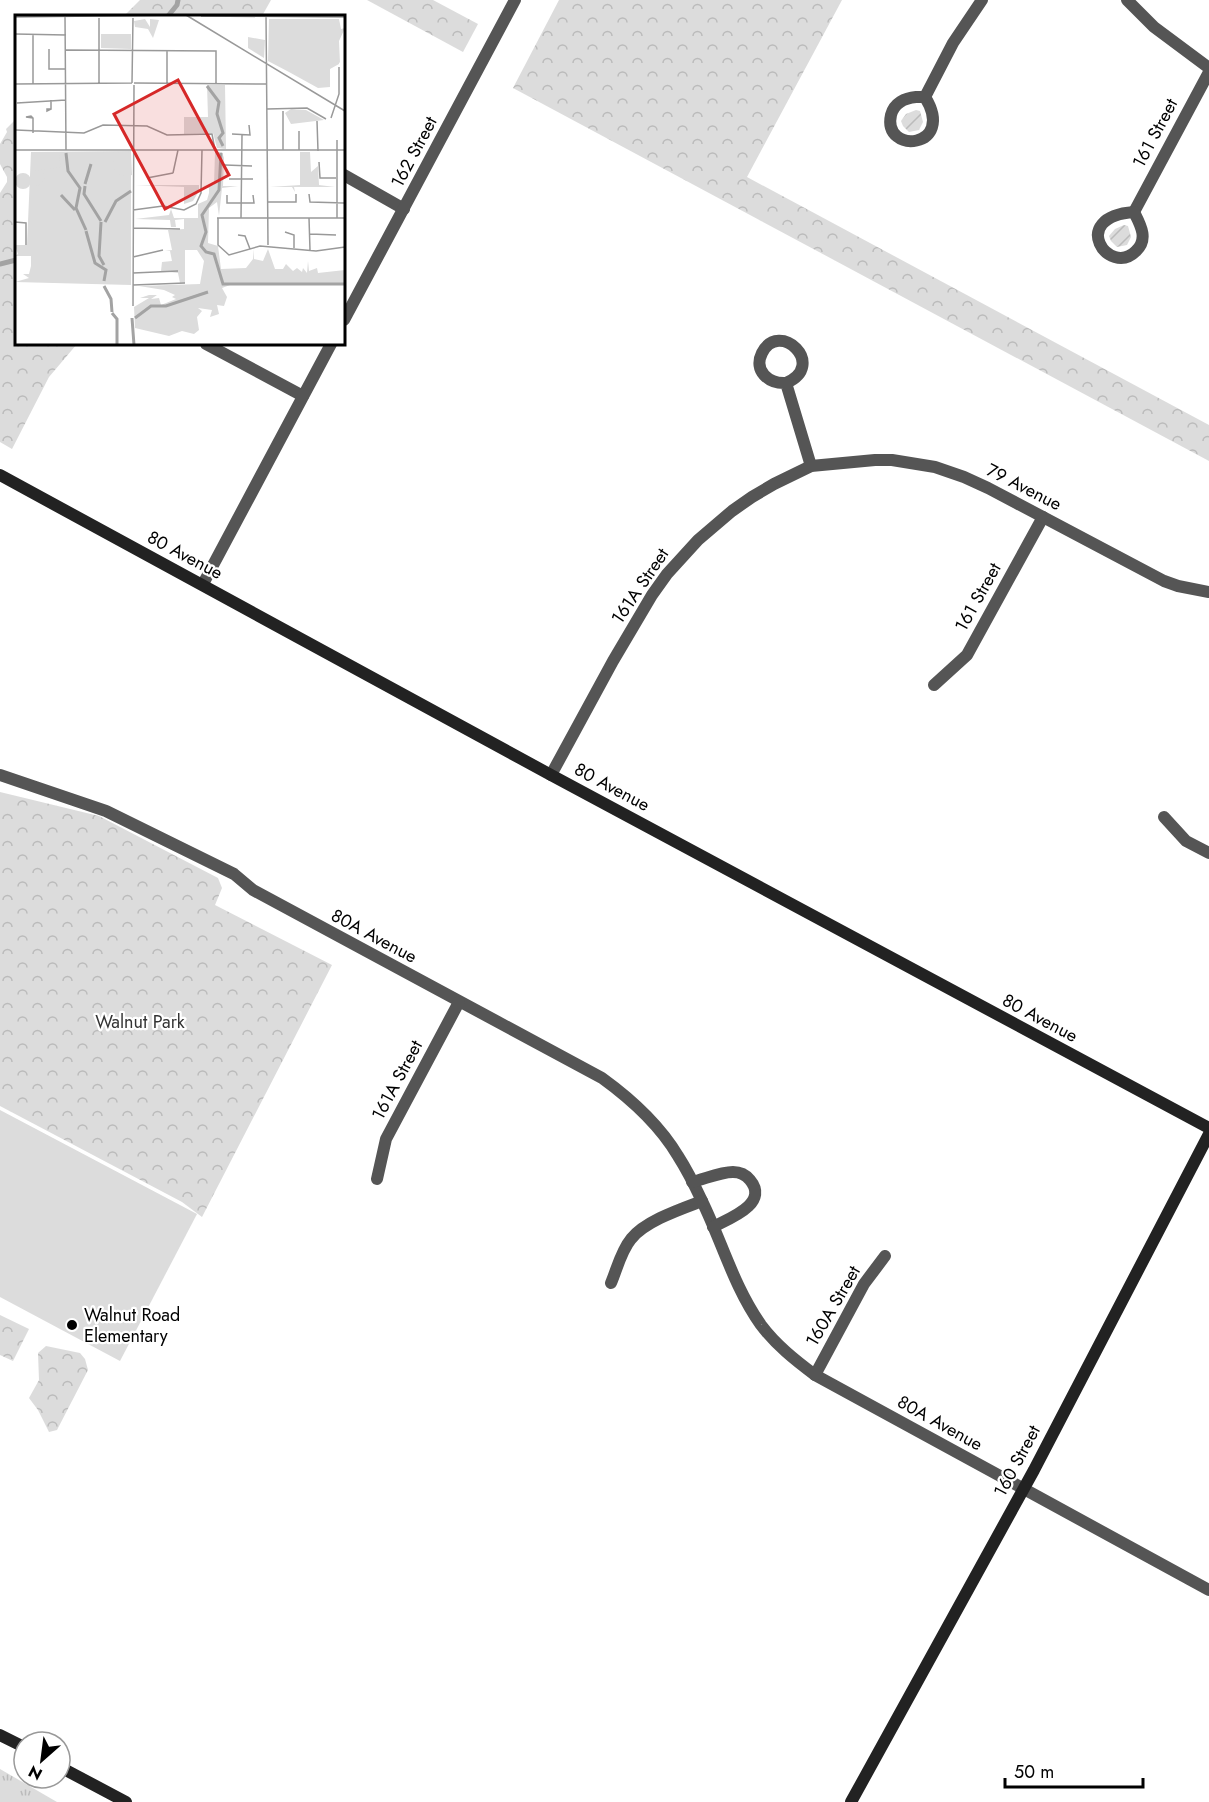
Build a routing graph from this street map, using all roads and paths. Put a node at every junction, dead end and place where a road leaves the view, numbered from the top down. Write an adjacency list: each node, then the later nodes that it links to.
1 (515, 0): 7 (street, 162 Street)
2 (982, 0): 5 (street)
3 (1127, 0): 4 (street)
4 (1209, 70): 8 (street, 161 Street)
5 (925, 97)
6 (345, 175): 7 (street)
7 (404, 208): 9 (street, 162 Street)
8 (1134, 212)
9 (345, 318)
10 (208, 345): 13 (street)
11 (330, 345): 13 (street)
12 (786, 383): 14 (street)
13 (303, 396): 17 (street)
14 (811, 466): 16 (street, 79 Avenue); 21 (street, 161A Street)
15 (0, 475): 17 (street, 80 Avenue)
16 (1043, 517): 18 (street, 79 Avenue); 19 (street, 161 Street)
17 (202, 585): 21 (street, 80 Avenue)
18 (1209, 592)
19 (934, 685)
20 (0, 775): 24 (street, 80A Avenue)
21 (551, 775): 25 (street, 80 Avenue)
22 (1164, 817): 23 (street)
23 (1209, 853)
24 (459, 1002): 27 (street, 161A Street); 28 (street, 80A Avenue)
25 (1209, 1128)
26 (1209, 1134): 34 (street, 160 Street)
27 (378, 1179)
28 (693, 1182): 29 (street, 80A Avenue); 30 (street)
29 (702, 1201): 30 (street, 80A Avenue); 32 (street)
30 (713, 1227): 33 (street, 80A Avenue)
31 (885, 1256): 33 (street, 160A Street)
32 (611, 1283)
33 (814, 1375): 34 (street, 80A Avenue)
34 (1023, 1489): 35 (street, 80A Avenue); 38 (street, 160 Street)
35 (1209, 1590)
36 (72, 1773): 37 (street)
37 (126, 1802)
38 (852, 1802)

